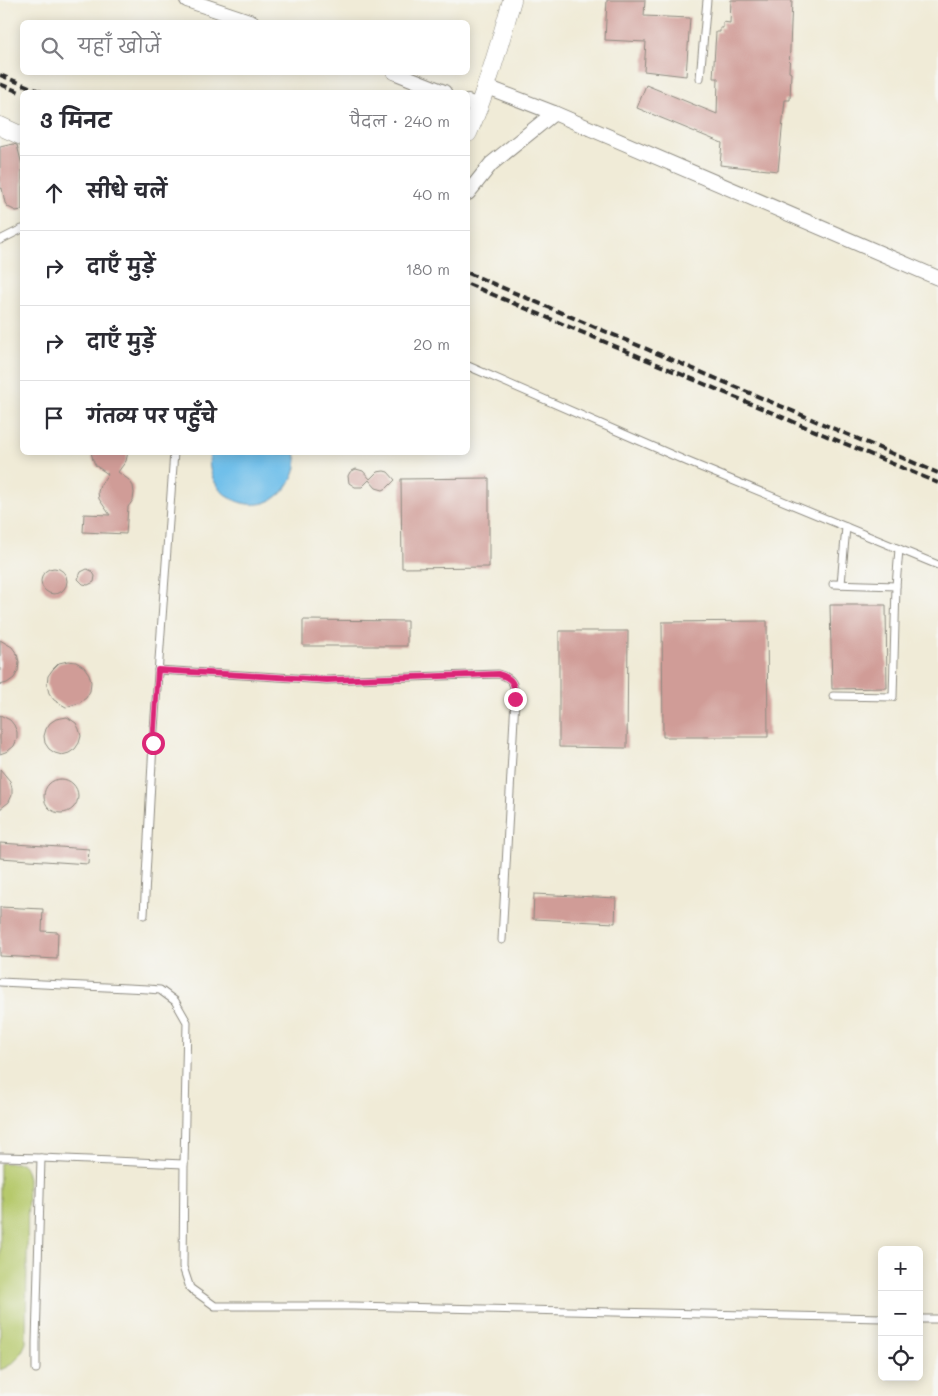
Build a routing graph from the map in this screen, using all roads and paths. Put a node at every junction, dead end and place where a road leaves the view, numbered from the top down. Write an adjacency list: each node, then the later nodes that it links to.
1 (187, 0): 4 (street)
2 (512, 0): 7 (street)
3 (707, 0): 6 (lane)
4 (246, 20)
5 (402, 75): 8 (street)
6 (700, 78)
7 (487, 87): 9 (street); 10 (street)
8 (439, 90)
9 (474, 105): 11 (street)
10 (554, 113): 14 (street); 17 (street)
11 (470, 124)
12 (0, 126): 13 (street)
13 (20, 135)
14 (470, 190)
15 (20, 230): 16 (lane)
16 (0, 240)
17 (938, 278)
18 (470, 367): 20 (lane)
19 (174, 455): 24 (lane)
20 (846, 527): 21 (lane); 23 (lane)
21 (899, 549): 22 (lane); 23 (lane)
22 (938, 565)
23 (896, 586): 25 (lane)
24 (158, 670): 26 (lane); 27 (lane)
25 (833, 696)
26 (144, 915)
27 (502, 940)
28 (0, 982): 31 (lane)
29 (0, 1157): 30 (lane)
30 (41, 1158): 31 (lane); 35 (lane)
31 (184, 1164): 32 (lane)
32 (878, 1318)
33 (923, 1319): 34 (lane)
34 (938, 1320)
35 (36, 1369)

